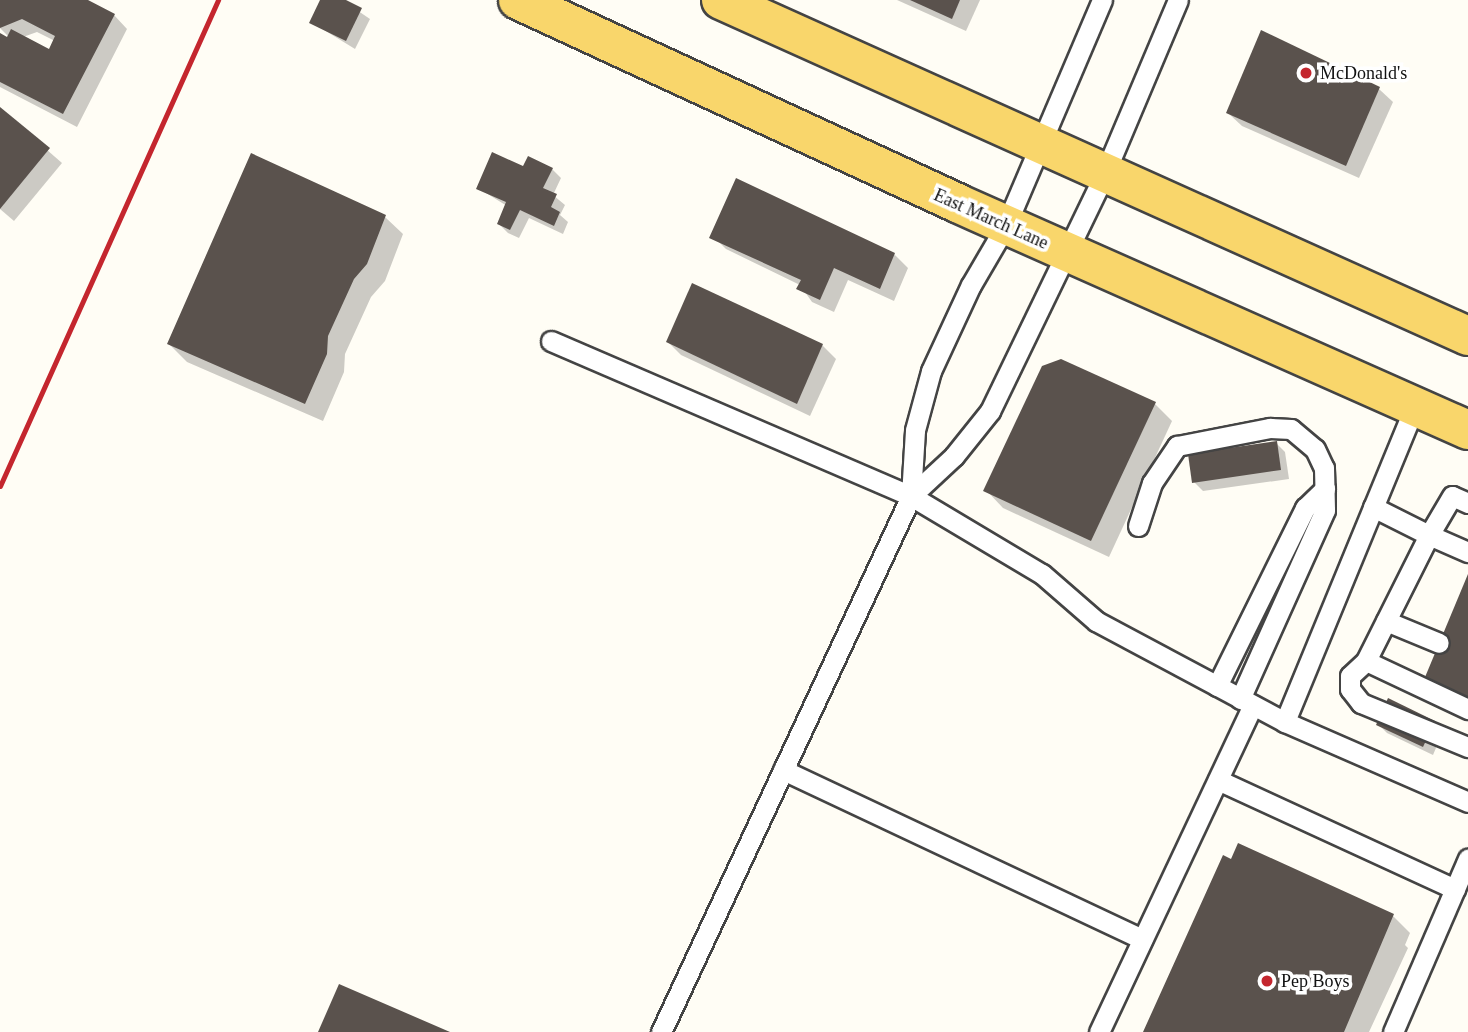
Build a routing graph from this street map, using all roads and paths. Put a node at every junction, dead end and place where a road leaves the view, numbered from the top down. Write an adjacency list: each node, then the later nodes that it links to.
1 (518, 0): 7 (main road, East March Lane)
2 (721, 0): 5 (main road)
3 (1102, 0): 5 (lane)
4 (1178, 0): 6 (lane)
5 (1039, 146): 6 (main road); 7 (lane)
6 (1104, 175): 8 (lane); 9 (main road)
7 (1006, 225): 8 (main road, East March Lane); 14 (lane)
8 (1067, 253): 11 (main road, East March Lane); 14 (lane)
9 (1468, 335)
10 (551, 341): 14 (lane)
11 (1415, 406): 12 (main road, East March Lane); 16 (lane)
12 (1468, 430)
13 (1325, 489): 17 (lane); 23 (lane); 24 (lane)
14 (911, 495): 23 (lane); 28 (lane)
15 (1468, 503): 18 (lane)
16 (1373, 507): 18 (lane); 26 (lane)
17 (1138, 526)
18 (1429, 535): 19 (lane); 20 (lane)
19 (1468, 552)
20 (1386, 621): 21 (lane); 22 (lane)
21 (1439, 643)
22 (1366, 662): 25 (lane); 27 (lane)
23 (1217, 686): 24 (lane)
24 (1246, 702): 26 (lane); 29 (lane)
25 (1468, 709)
26 (1285, 722): 30 (lane)
27 (1468, 747)
28 (783, 770): 33 (lane); 34 (lane)
29 (1218, 780): 32 (lane); 33 (lane)
30 (1468, 802)
31 (1468, 859): 32 (lane)
32 (1455, 889): 36 (lane)
33 (1142, 939): 35 (lane)
34 (661, 1032)
35 (1099, 1032)
36 (1393, 1032)

